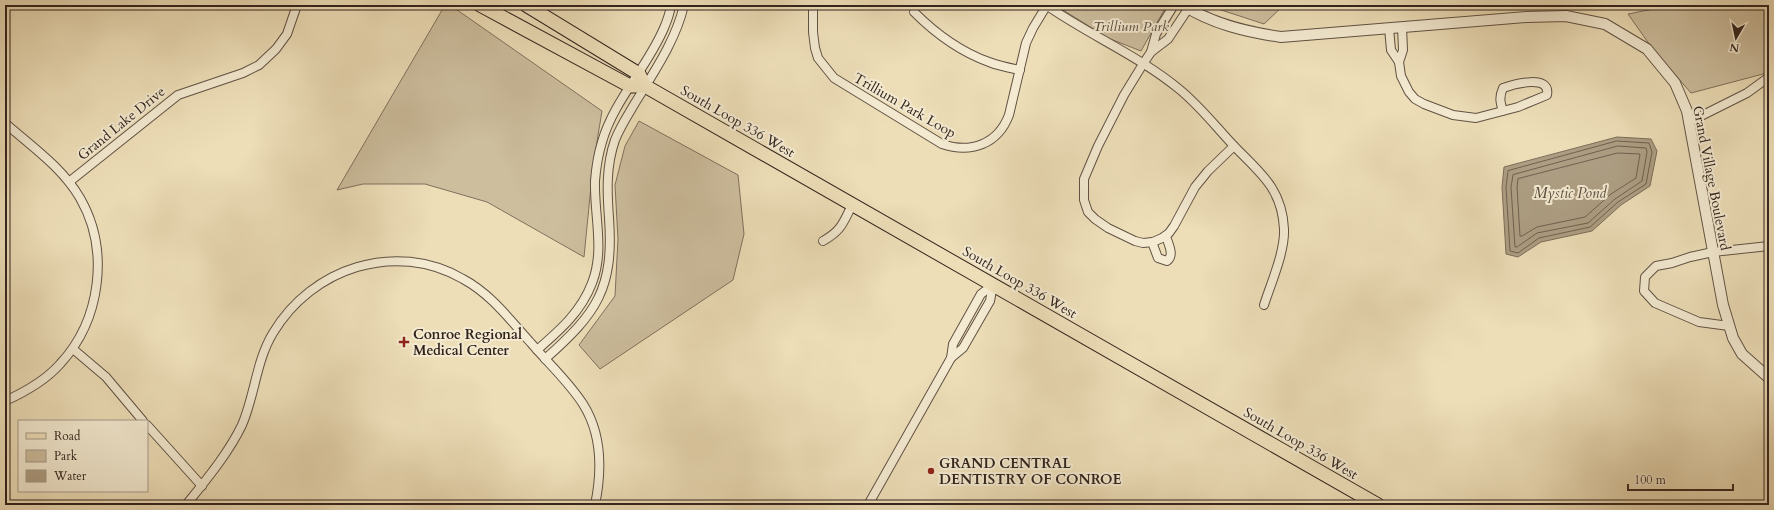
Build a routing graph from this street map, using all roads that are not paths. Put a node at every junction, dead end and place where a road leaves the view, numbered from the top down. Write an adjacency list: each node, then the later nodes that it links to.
1 (297, 5): 25 (street, Grand Lake Drive)
2 (480, 5): 19 (main road, South Loop 336 West)
3 (526, 5): 17 (main road)
4 (671, 5): 17 (street)
5 (684, 5): 20 (street)
6 (813, 5): 16 (street, Trillium Park Loop)
7 (1047, 5): 15 (street); 16 (street, Trillium Park Loop)
8 (1174, 5): 13 (street)
9 (1186, 7): 12 (street, Grand Village Boulevard); 13 (street)
10 (914, 12): 16 (street)
11 (1402, 27): 12 (street, Grand Village Boulevard); 14 (street); 22 (street, Grand Village Boulevard)
12 (1389, 28): 14 (street)
13 (1151, 52): 15 (street)
14 (1399, 62): 21 (street)
15 (1143, 64): 24 (street); 31 (street)
16 (1020, 70)
17 (639, 74): 19 (street); 20 (main road)
18 (1769, 77): 22 (street)
19 (630, 86): 20 (main road, South Loop 336 West); 26 (street)
20 (645, 86): 27 (street); 28 (main road, South Loop 336 West)
21 (1503, 111): 21 (street)
22 (1689, 122): 33 (street, Grand Village Boulevard)
23 (5, 123): 25 (street)
24 (1234, 146): 29 (street); 35 (street)
25 (69, 182): 37 (street)
26 (595, 182): 27 (street); 38 (street)
27 (607, 182): 40 (street)
28 (852, 204): 30 (street); 34 (main road, South Loop 336 West)
29 (1166, 236): 31 (street); 31 (street)
30 (823, 241)
31 (1152, 242)
32 (1769, 246): 33 (street)
33 (1713, 252): 36 (street, Grand Village Boulevard); 36 (street)
34 (993, 285): 39 (street); 39 (street); 49 (main road, South Loop 336 West)
35 (1264, 305)
36 (1730, 326): 41 (street, Grand Village Boulevard)
37 (73, 349): 42 (street); 43 (street)
38 (537, 350): 40 (street); 45 (street)
39 (951, 358): 48 (street)
40 (545, 359): 47 (street)
41 (1769, 378)
42 (5, 401)
43 (142, 420)
44 (148, 426): 45 (street)
45 (202, 486): 46 (street)
46 (186, 505)
47 (595, 505)
48 (868, 505)
49 (1378, 505)

